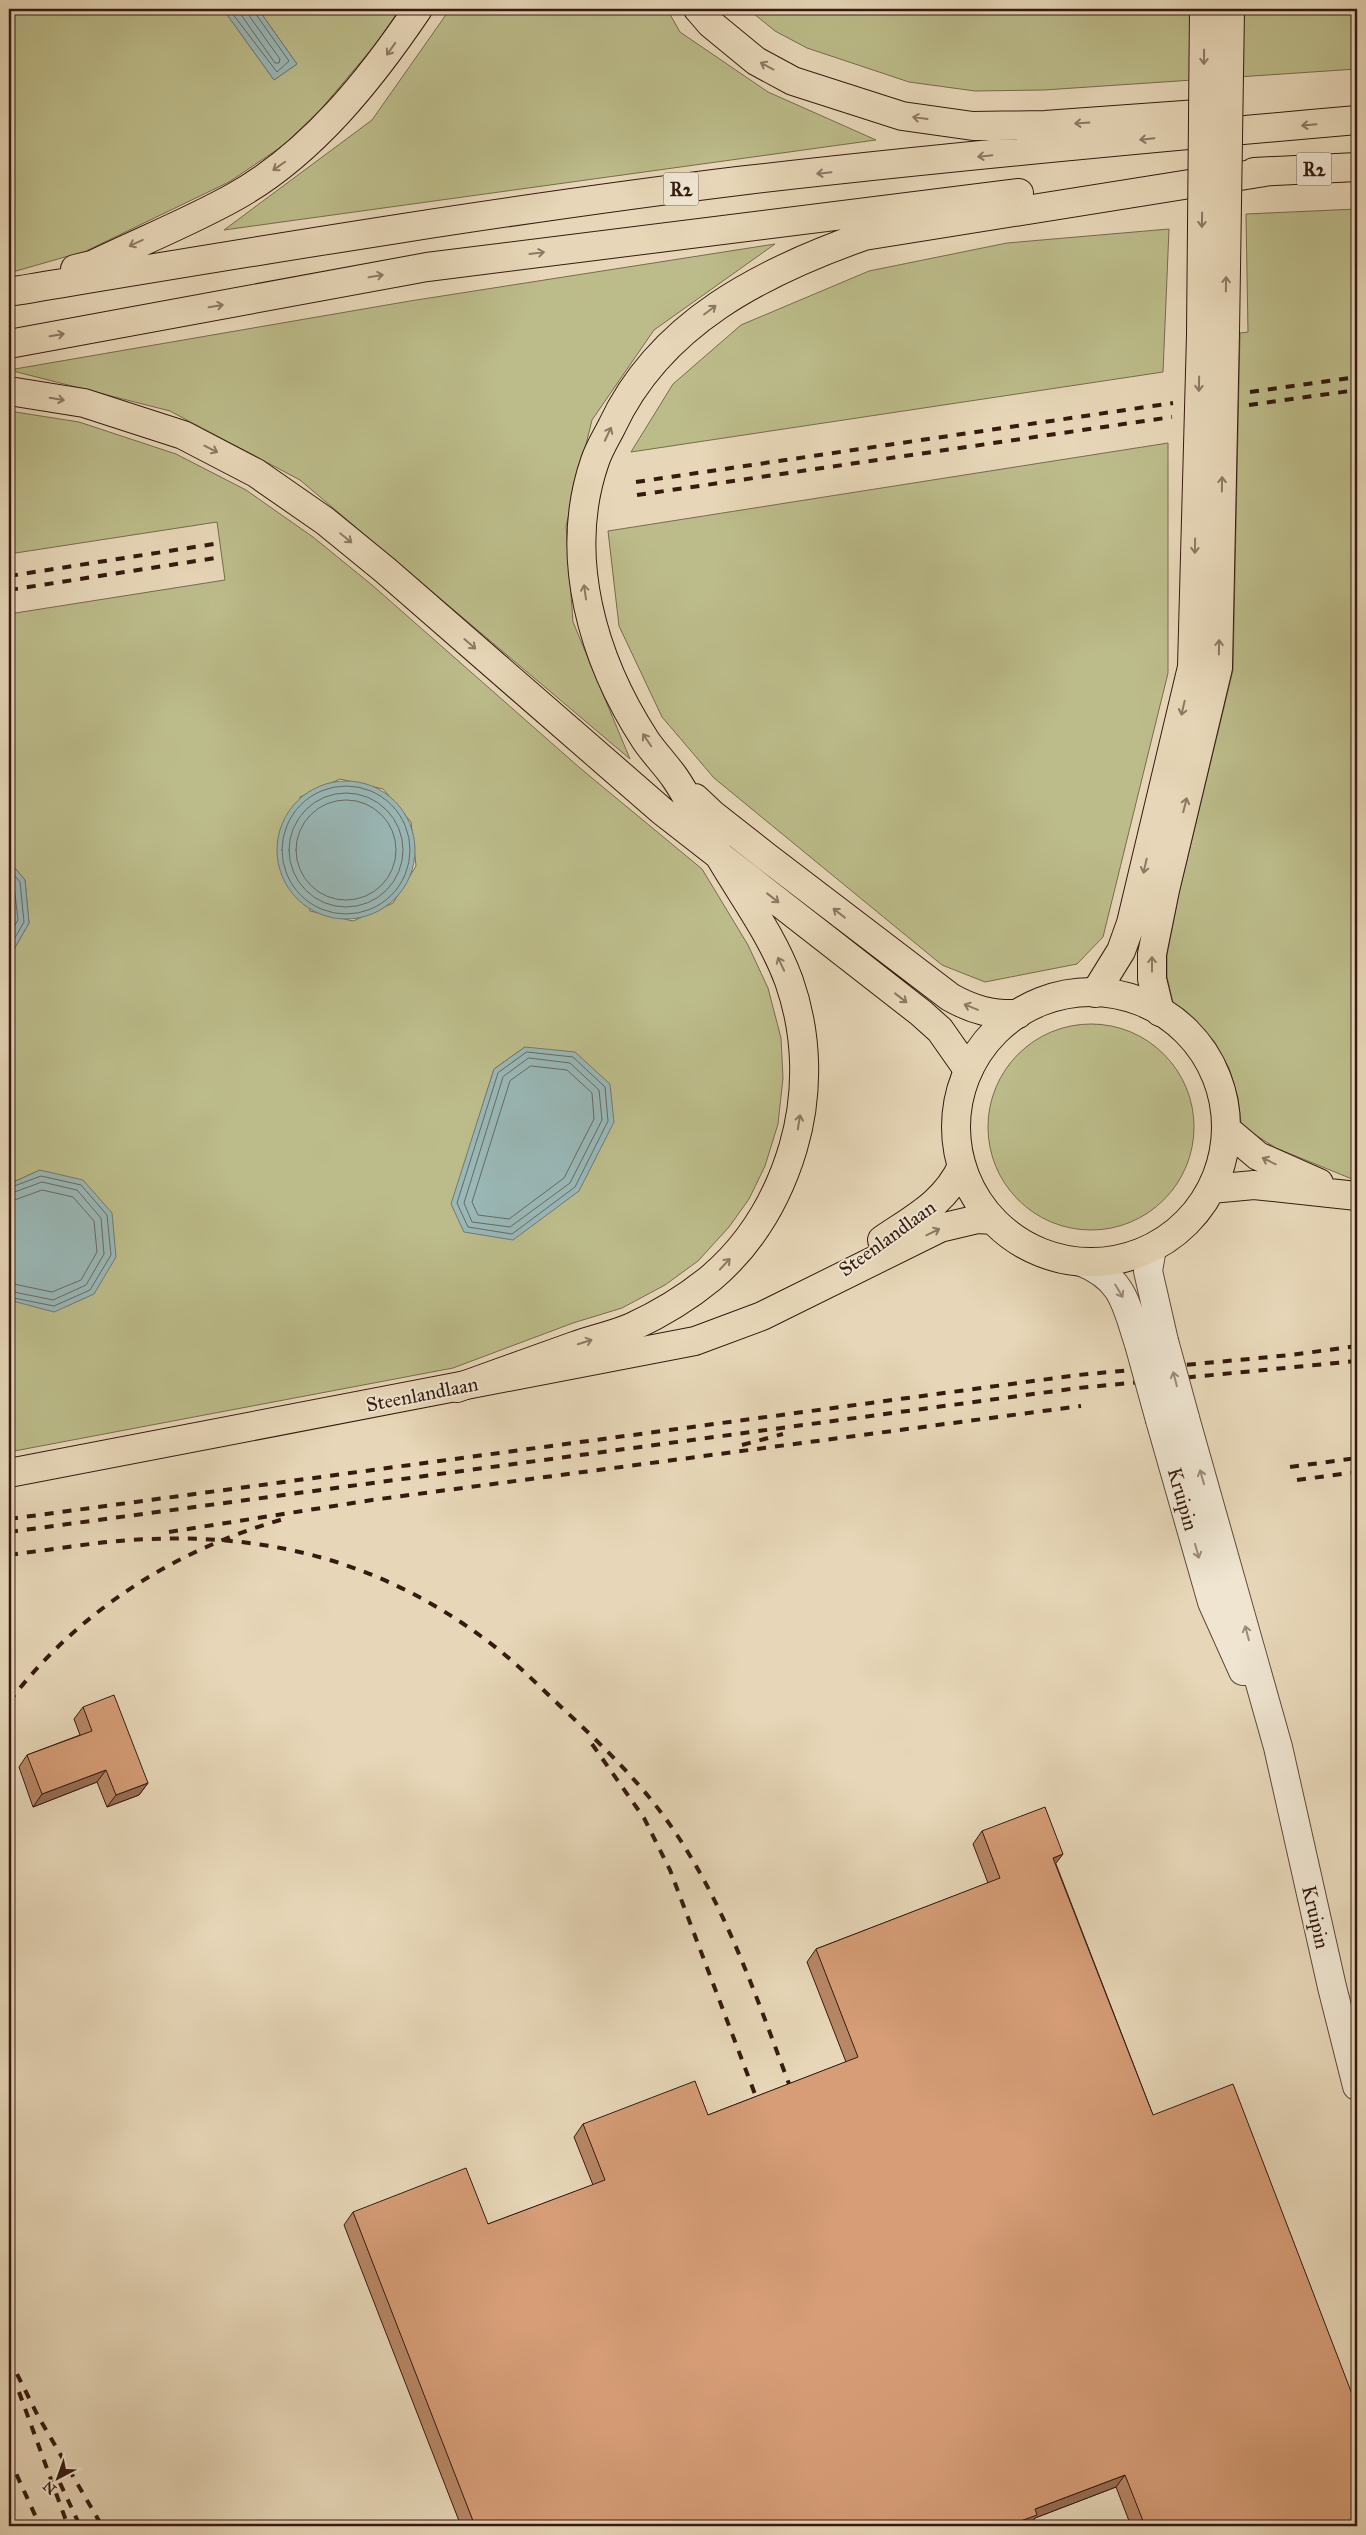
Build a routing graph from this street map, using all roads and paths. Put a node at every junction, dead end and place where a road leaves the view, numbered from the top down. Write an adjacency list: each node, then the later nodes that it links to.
1 (418, 9): 9 (main road, one-way to 9)
2 (698, 9): 5 (main road, one-way to 2)
3 (1204, 9): 11 (main road, one-way to 11, bridge)
4 (1230, 9): 11 (main road, one-way to 4, bridge)
5 (1357, 105)
6 (1357, 120): 10 (main road, R2, one-way to 10)
7 (1357, 167): 8 (main road, R2)
8 (1271, 171): 12 (main road, R2, one-way to 8); 14 (main road, one-way to 8)
9 (9, 288)
10 (9, 292)
11 (1213, 334): 16 (main road, one-way to 16); 17 (main road, one-way to 11)
12 (9, 344)
13 (9, 391): 15 (main road, one-way to 15)
14 (676, 779): 15 (main road); 18 (main road, one-way to 14)
15 (720, 858): 19 (main road, one-way to 19); 29 (main road, one-way to 15)
16 (1094, 993): 17 (main road); 18 (main road)
17 (1160, 1012): 20 (main road)
18 (1018, 1014): 19 (main road)
19 (968, 1070): 21 (main road)
20 (1226, 1129): 22 (main road); 23 (main road, one-way to 20)
21 (962, 1166): 24 (main road); 27 (main road, Steenlandlaan)
22 (1211, 1189): 23 (main road); 25 (main road)
23 (1352, 1195)
24 (993, 1220): 26 (main road); 27 (main road, Steenlandlaan, one-way to 24)
25 (1152, 1248): 26 (main road); 28 (street)
26 (1082, 1262): 28 (street, one-way to 28)
27 (826, 1284): 29 (main road, Steenlandlaan)
28 (1152, 1342): 31 (street, Kruipin, bridge)
29 (457, 1388): 30 (main road, Steenlandlaan)
30 (9, 1473)
31 (1357, 2086)

